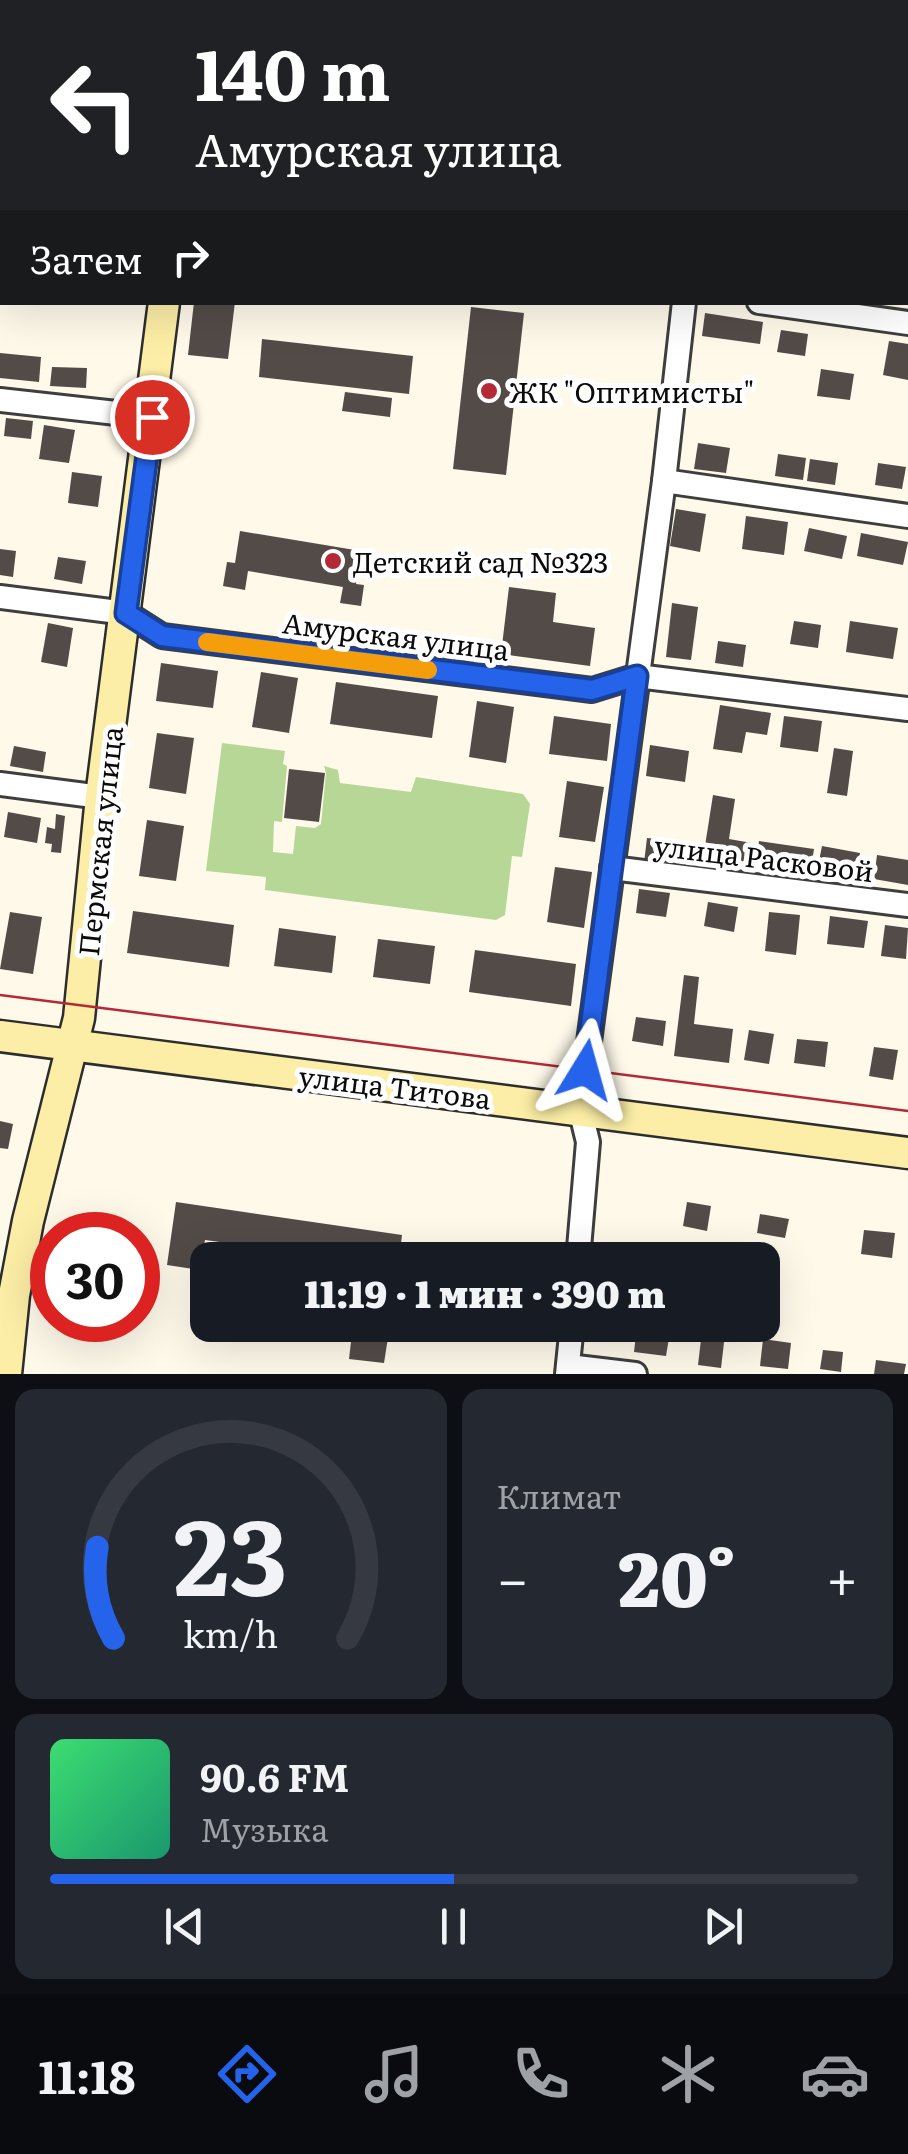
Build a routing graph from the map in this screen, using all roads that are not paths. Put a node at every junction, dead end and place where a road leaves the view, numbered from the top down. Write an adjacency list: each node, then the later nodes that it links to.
1 (164, 305): 6 (street, Пермская улица)
2 (684, 305): 7 (street)
3 (781, 305): 4 (street)
4 (908, 323)
5 (0, 400): 6 (street)
6 (152, 417): 10 (street, Пермская улица)
7 (664, 481): 8 (street); 11 (street)
8 (908, 516)
9 (0, 597): 10 (street, Амурская улица)
10 (126, 613): 11 (street, Амурская улица); 14 (street, Пермская улица)
11 (637, 676): 12 (street, Амурская улица); 15 (street)
12 (908, 708)
13 (0, 784): 14 (street)
14 (102, 797): 18 (street, Пермская улица)
15 (612, 868): 16 (street, улица Расковой); 19 (street)
16 (908, 905)
17 (0, 1036): 18 (street, улица Титова)
18 (71, 1044): 19 (street, улица Титова); 22 (street, Пермская улица)
19 (580, 1109): 20 (street, улица Титова); 21 (street)
20 (908, 1153)
21 (580, 1242)
22 (7, 1294): 25 (street, Пермская улица)
23 (570, 1342): 24 (street)
24 (567, 1370): 26 (street)
25 (6, 1374)
26 (635, 1374)

